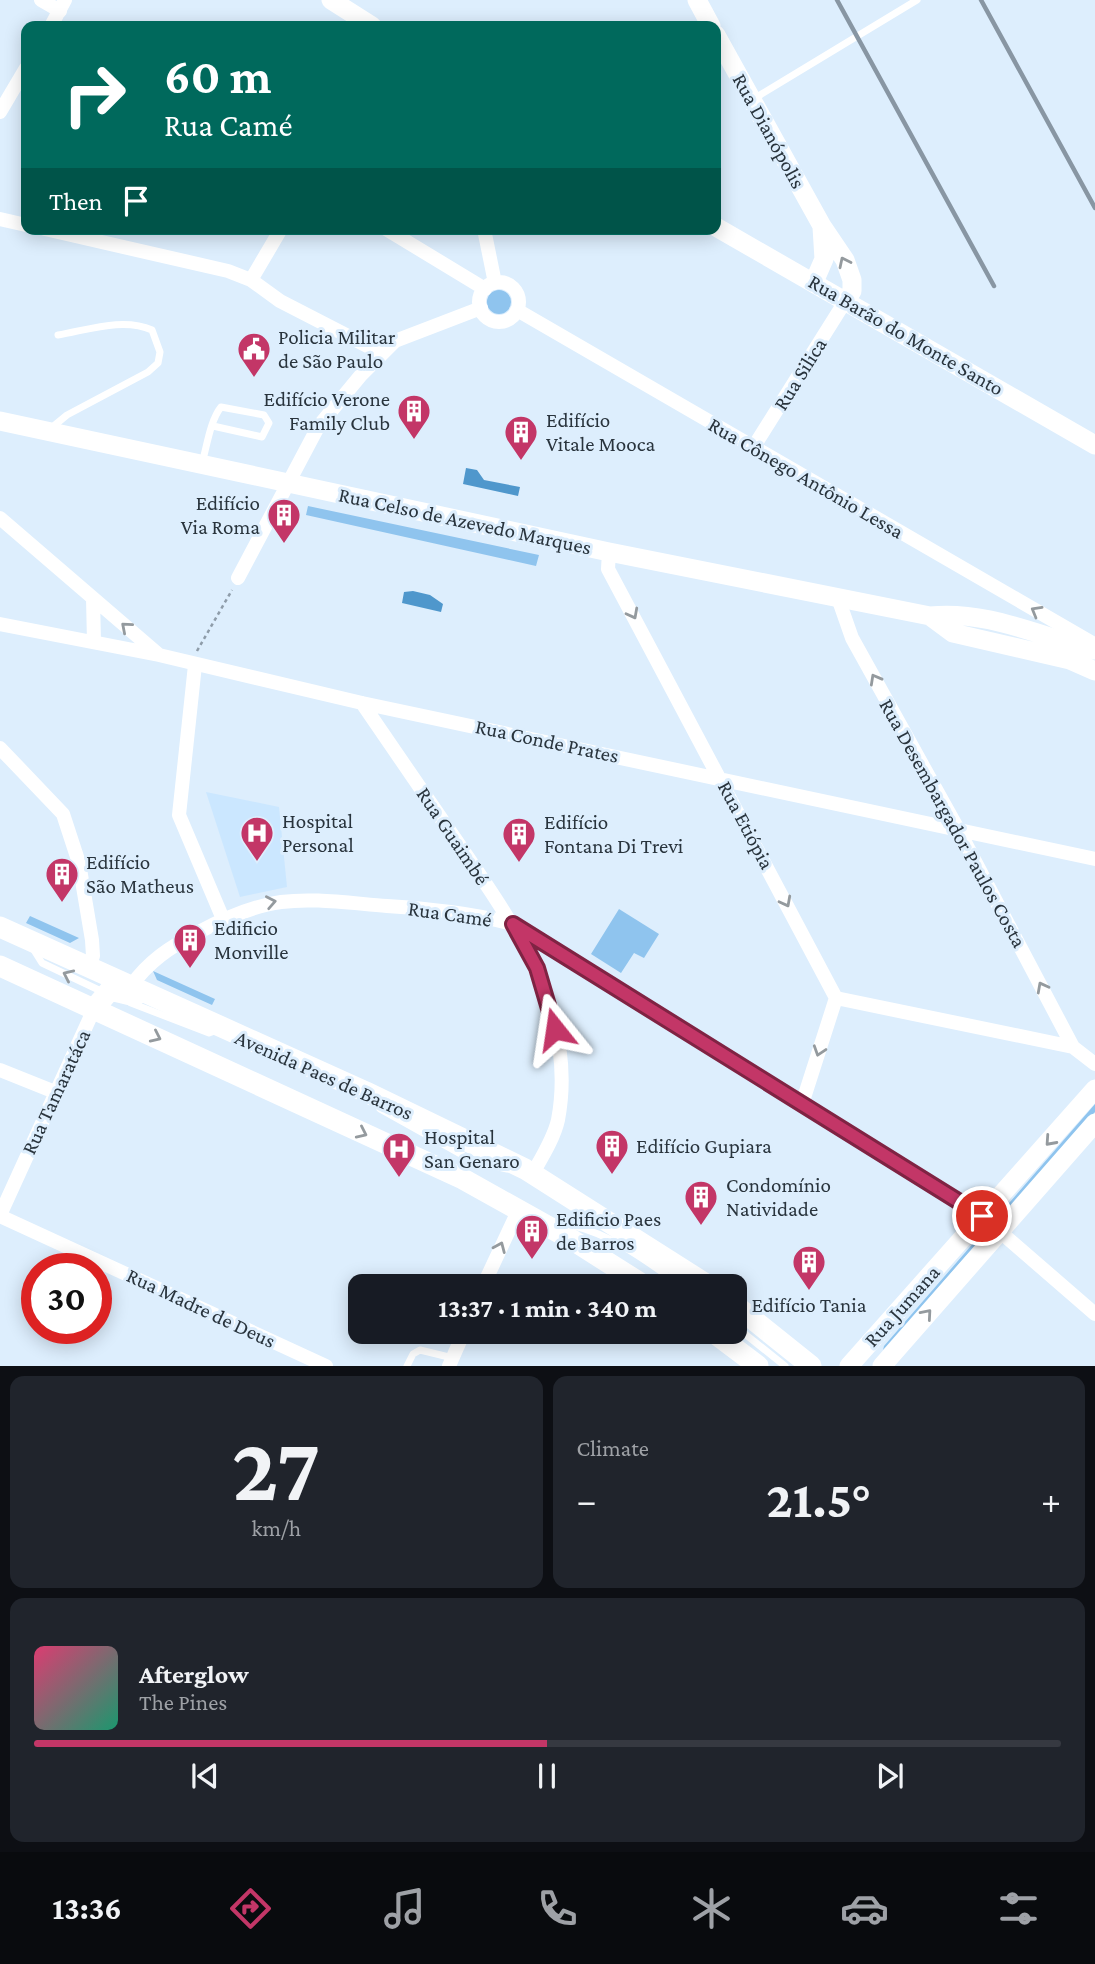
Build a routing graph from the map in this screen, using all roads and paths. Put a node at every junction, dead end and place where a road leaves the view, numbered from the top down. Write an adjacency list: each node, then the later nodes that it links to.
1 (41, 0): 5 (street)
2 (331, 0): 7 (main road)
3 (696, 0): 8 (main road)
4 (917, 0): 11 (lane)
5 (62, 5): 6 (street)
6 (54, 21)
7 (364, 21)
8 (708, 21)
9 (721, 44): 11 (main road, Rua Dianópolis)
10 (21, 76): 12 (street)
11 (751, 100): 15 (main road, Rua Dianópolis)
12 (0, 112)
13 (0, 219): 14 (street)
14 (21, 224)
15 (822, 226): 22 (main road, Rua Dianópolis); 24 (main road, Rua Dianópolis, one-way to 15)
16 (721, 230): 22 (main road, Rua Barão do Monte Santo)
17 (72, 235): 21 (street)
18 (277, 235): 21 (street)
19 (397, 235): 23 (street)
20 (485, 235): 23 (street)
21 (251, 280): 28 (street)
22 (814, 282): 24 (main road, Rua Barão do Monte Santo)
23 (490, 286): 25 (street); 26 (street)
24 (846, 300): 32 (main road, Rua Barão do Monte Santo); 33 (street, Rua Silica)
25 (481, 308): 26 (street); 28 (street)
26 (517, 310): 33 (street, Rua Cônego Antônio Lessa)
27 (58, 335): 31 (lane)
28 (381, 353): 35 (street)
29 (0, 421): 31 (main road, Rua Celso de Azevedo Marques)
30 (213, 426): 30 (lane); 34 (lane)
31 (48, 431): 34 (main road, Rua Celso de Azevedo Marques)
32 (1095, 445)
33 (753, 448): 44 (street, Rua Cônego Antônio Lessa, one-way to 33)
34 (202, 464): 35 (main road, Rua Celso de Azevedo Marques)
35 (291, 483): 37 (main road, Rua Celso de Azevedo Marques); 38 (street)
36 (0, 519): 39 (street)
37 (609, 552): 40 (main road, Rua Celso de Azevedo Marques); 51 (street, Rua Etiópia, one-way to 51)
38 (239, 578): 47 (path)
39 (93, 598): 43 (street); 46 (street, one-way to 39)
40 (838, 598): 41 (main road, Rua Celso de Azevedo Marques); 52 (street, Rua Desembargador Paulos Costa, one-way to 40)
41 (930, 616): 45 (main road, Rua Celso de Azevedo Marques); 48 (main road, Rua Celso de Azevedo Marques)
42 (0, 624): 43 (street, Rua Conde Prates)
43 (94, 642): 46 (street, Rua Conde Prates)
44 (1095, 645)
45 (1095, 650)
46 (159, 655): 47 (street, Rua Conde Prates)
47 (195, 665): 49 (street, Rua Conde Prates); 54 (street)
48 (1095, 671)
49 (362, 702): 51 (street, Rua Conde Prates); 55 (street, Rua Guaimbé)
50 (0, 748): 58 (street)
51 (721, 778): 52 (street, Rua Conde Prates); 61 (street, Rua Etiópia, one-way to 61)
52 (958, 829): 53 (street, Rua Conde Prates); 64 (street, Rua Desembargador Paulos Costa, one-way to 52)
53 (1095, 859)
54 (223, 919): 55 (street, Rua Camé, one-way to 55); 60 (street, Rua Camé)
55 (513, 924): 69 (street, Rua Camé); 71 (street, Rua Guaimbé)
56 (0, 927): 57 (main road, Avenida Paes de Barros)
57 (27, 939): 58 (main road, Avenida Paes de Barros); 62 (lane, one-way to 57)
58 (89, 966): 60 (main road, Avenida Paes de Barros)
59 (2, 971): 62 (main road, Avenida Paes de Barros)
60 (131, 986): 63 (main road, Avenida Paes de Barros)
61 (836, 998): 64 (street); 69 (street, one-way to 69)
62 (99, 1001): 63 (main road); 68 (street, Rua Tamaratáca); 72 (main road, Avenida Paes de Barros, one-way to 72)
63 (221, 1028): 71 (main road, Avenida Paes de Barros)
64 (1073, 1047): 65 (street)
65 (1095, 1064)
66 (0, 1070): 68 (street)
67 (1095, 1090): 74 (main road, Rua Jumana, one-way to 74)
68 (55, 1092): 73 (street, Rua Tamaratáca)
69 (802, 1104): 74 (street, Rua Camé)
70 (1095, 1123): 76 (main road, Rua Jumana)
71 (529, 1171): 80 (main road, Avenida Paes de Barros)
72 (519, 1209): 75 (main road, Avenida Paes de Barros); 77 (street, one-way to 72)
73 (0, 1215): 89 (street, Rua Madre de Deus)
74 (982, 1216): 76 (street, Rua Camé); 86 (main road, Rua Jumana)
75 (539, 1220): 78 (main road, Avenida Paes de Barros); 79 (lane)
76 (1001, 1230): 81 (street, Rua Camé); 88 (main road, Rua Jumana, one-way to 76)
77 (489, 1274)
78 (626, 1274)
79 (665, 1274)
80 (690, 1274)
81 (1095, 1314)
82 (747, 1315): 93 (main road)
83 (747, 1336): 92 (lane)
84 (459, 1344): 87 (street)
85 (729, 1344): 91 (main road)
86 (866, 1347): 88 (lane); 94 (main road, Rua Jumana)
87 (451, 1362): 90 (lane)
88 (885, 1365)
89 (326, 1366)
90 (407, 1366)
91 (758, 1366)
92 (785, 1366)
93 (811, 1366)
94 (849, 1366)

